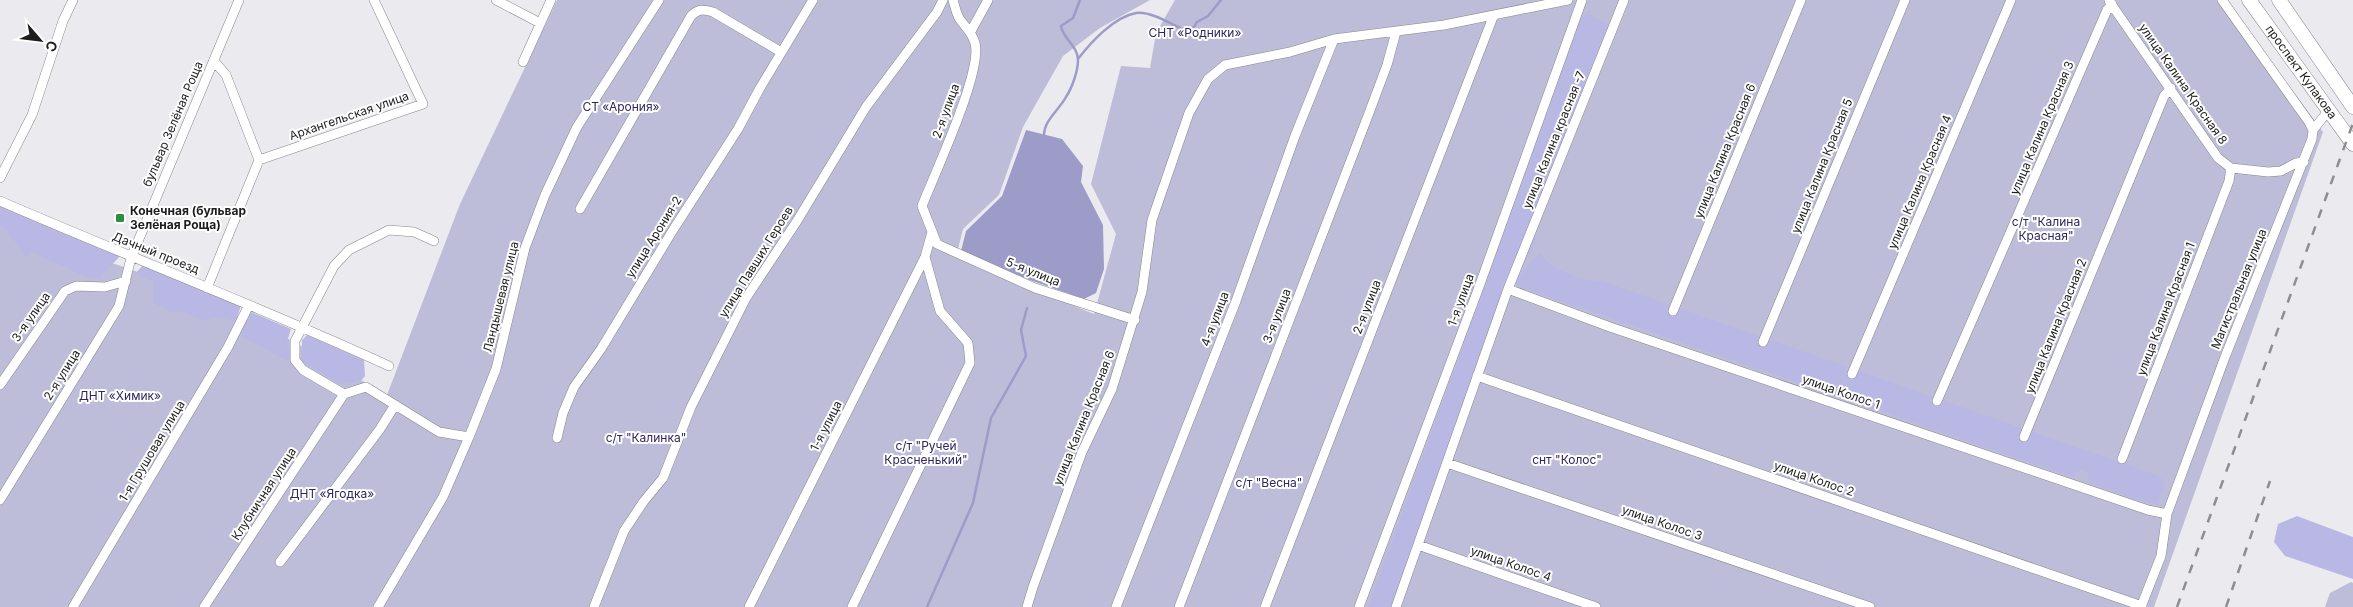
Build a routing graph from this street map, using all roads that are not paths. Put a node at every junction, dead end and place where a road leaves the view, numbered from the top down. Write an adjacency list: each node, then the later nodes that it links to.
1 (73, 0): 37 (street)
2 (239, 0): 27 (street, бульвар Зелёная Роща)
3 (374, 0): 34 (street, Архангельская улица)
4 (496, 0): 22 (street)
5 (551, 0): 22 (street)
6 (659, 0): 59 (street, Ландышевая улица)
7 (814, 0): 26 (street, улица Арония-2)
8 (942, 0): 72 (street, улица Павших Героев)
9 (952, 0): 23 (street, 2-я улица)
10 (988, 0): 23 (street)
11 (1568, 0): 21 (street, улица Калина Красная 6)
12 (1582, 0): 79 (street, 1-я улица)
13 (1624, 0): 46 (street, улица Калина красная -7)
14 (1801, 0): 48 (street, улица Калина Красная 6)
15 (1905, 0): 51 (street, улица Калина Красная 5)
16 (2010, 0): 53 (street, улица Калина Красная 4)
17 (2222, 0): 32 (street)
18 (2249, 0): 31 (main road, проспект Кулакова)
19 (2279, 0): 30 (main road, проспект Кулакова)
20 (2110, 2): 29 (street, улица Калина Красная 8); 57 (street, улица Калина Красная 3)
21 (1493, 16): 24 (street, улица Калина Красная 6); 78 (street, 2-я улица)
22 (540, 23): 28 (street)
23 (971, 31): 40 (street, 2-я улица)
24 (1396, 32): 25 (street, улица Калина Красная 6); 77 (street, 3-я улица)
25 (1334, 38): 49 (street, улица Калина Красная 6); 76 (street, 4-я улица)
26 (781, 52): 39 (street); 61 (street, улица Арония-2)
27 (214, 61): 34 (street); 43 (street, бульвар Зелёная Роща)
28 (523, 62)
29 (2171, 88): 36 (street, улица Калина Красная 8); 60 (street, улица Калина Красная 2)
30 (2353, 106)
31 (2328, 110): 32 (street); 33 (main road, проспект Кулакова)
32 (2313, 130): 35 (street, Магистральная улица)
33 (2353, 144)
34 (259, 160): 45 (street)
35 (2304, 162): 36 (street); 65 (street, Магистральная улица)
36 (2231, 168): 62 (street, улица Калина Красная 1)
37 (0, 178)
38 (0, 200): 43 (street, Дачный проезд)
39 (580, 209)
40 (932, 232): 42 (street, 1-я улица); 49 (street, 5-я улица)
41 (434, 241): 50 (street)
42 (925, 257): 73 (street, 1-я улица); 74 (street)
43 (131, 258): 44 (street, 2-я улица); 45 (street, Дачный проезд)
44 (126, 281): 55 (street, 3-я улица); 64 (street, 2-я улица)
45 (207, 288): 47 (street, Дачный проезд)
46 (1508, 289): 54 (street); 65 (street, улица Колос 1)
47 (249, 305): 50 (street, Дачный проезд); 69 (street, 1-я Грушовая улица)
48 (1672, 311)
49 (1135, 320): 75 (street, улица Калина Красная 6)
50 (303, 326): 52 (street, Дачный проезд); 56 (street)
51 (1763, 342)
52 (389, 366)
53 (1852, 374)
54 (1477, 376): 63 (street); 68 (street, улица Колос 2)
55 (0, 385)
56 (344, 394): 58 (street); 70 (street, Клубничная улица)
57 (1938, 401)
58 (395, 405): 59 (street); 67 (street)
59 (469, 437): 71 (street, Ландышевая улица)
60 (2024, 437)
61 (557, 438)
62 (2122, 459)
63 (1447, 463): 66 (street); 82 (street, улица Колос 3)
64 (0, 500)
65 (2167, 514): 68 (street, Магистральная улица)
66 (1418, 545): 80 (street); 81 (street, улица Колос 4)
67 (280, 562)
68 (2142, 606)
69 (73, 607)
70 (204, 607)
71 (378, 607)
72 (594, 607)
73 (749, 607)
74 (852, 607)
75 (1028, 607)
76 (1116, 607)
77 (1178, 607)
78 (1265, 607)
79 (1359, 607)
80 (1396, 607)
81 (1596, 607)
82 (1870, 607)

